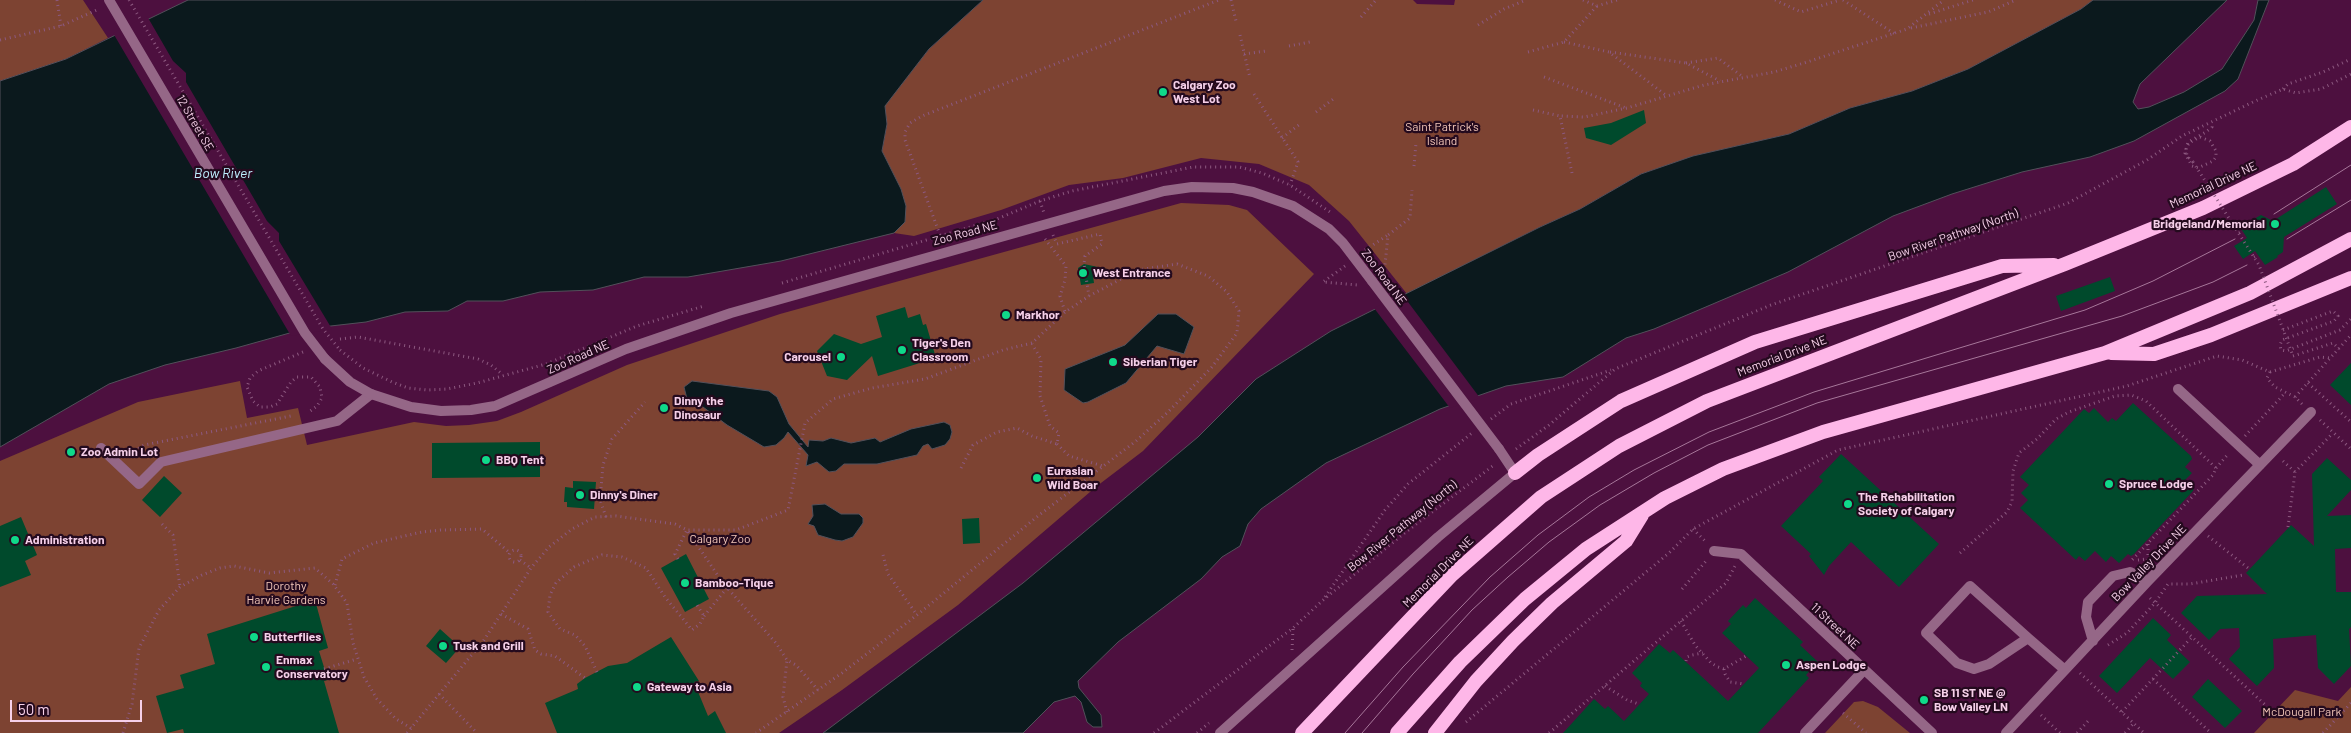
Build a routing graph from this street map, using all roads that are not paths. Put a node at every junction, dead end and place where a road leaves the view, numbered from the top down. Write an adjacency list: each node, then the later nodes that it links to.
1 (109, 0): 7 (street, 12 Street SE, bridge)
2 (2351, 127): 4 (highway, Memorial Drive NE)
3 (2351, 239): 6 (highway)
4 (2064, 264): 13 (highway); 22 (highway, Memorial Drive NE)
5 (2351, 278): 6 (highway)
6 (2105, 353): 14 (highway)
7 (325, 359): 9 (street, Zoo Road NE)
8 (2178, 389): 12 (street)
9 (371, 394): 11 (street); 13 (street, Zoo Road NE, bridge)
10 (2311, 412): 12 (street, Bow Valley Drive NE)
11 (101, 448)
12 (2260, 465): 16 (street, Bow Valley Drive NE)
13 (1515, 472): 21 (street)
14 (1645, 510): 23 (highway); 24 (highway)
15 (1714, 552): 20 (street, 11 Street NE)
16 (2148, 581): 18 (street, Bow Valley Drive NE); 18 (street)
17 (2028, 638): 17 (street); 19 (street)
18 (2093, 641): 19 (street, Bow Valley Drive NE)
19 (2068, 667): 27 (street, Bow Valley Drive NE)
20 (1864, 670): 25 (street); 26 (street, 11 Street NE)
21 (1220, 733)
22 (1302, 733)
23 (1397, 733)
24 (1435, 733)
25 (1806, 733)
26 (1932, 733)
27 (2006, 733)

